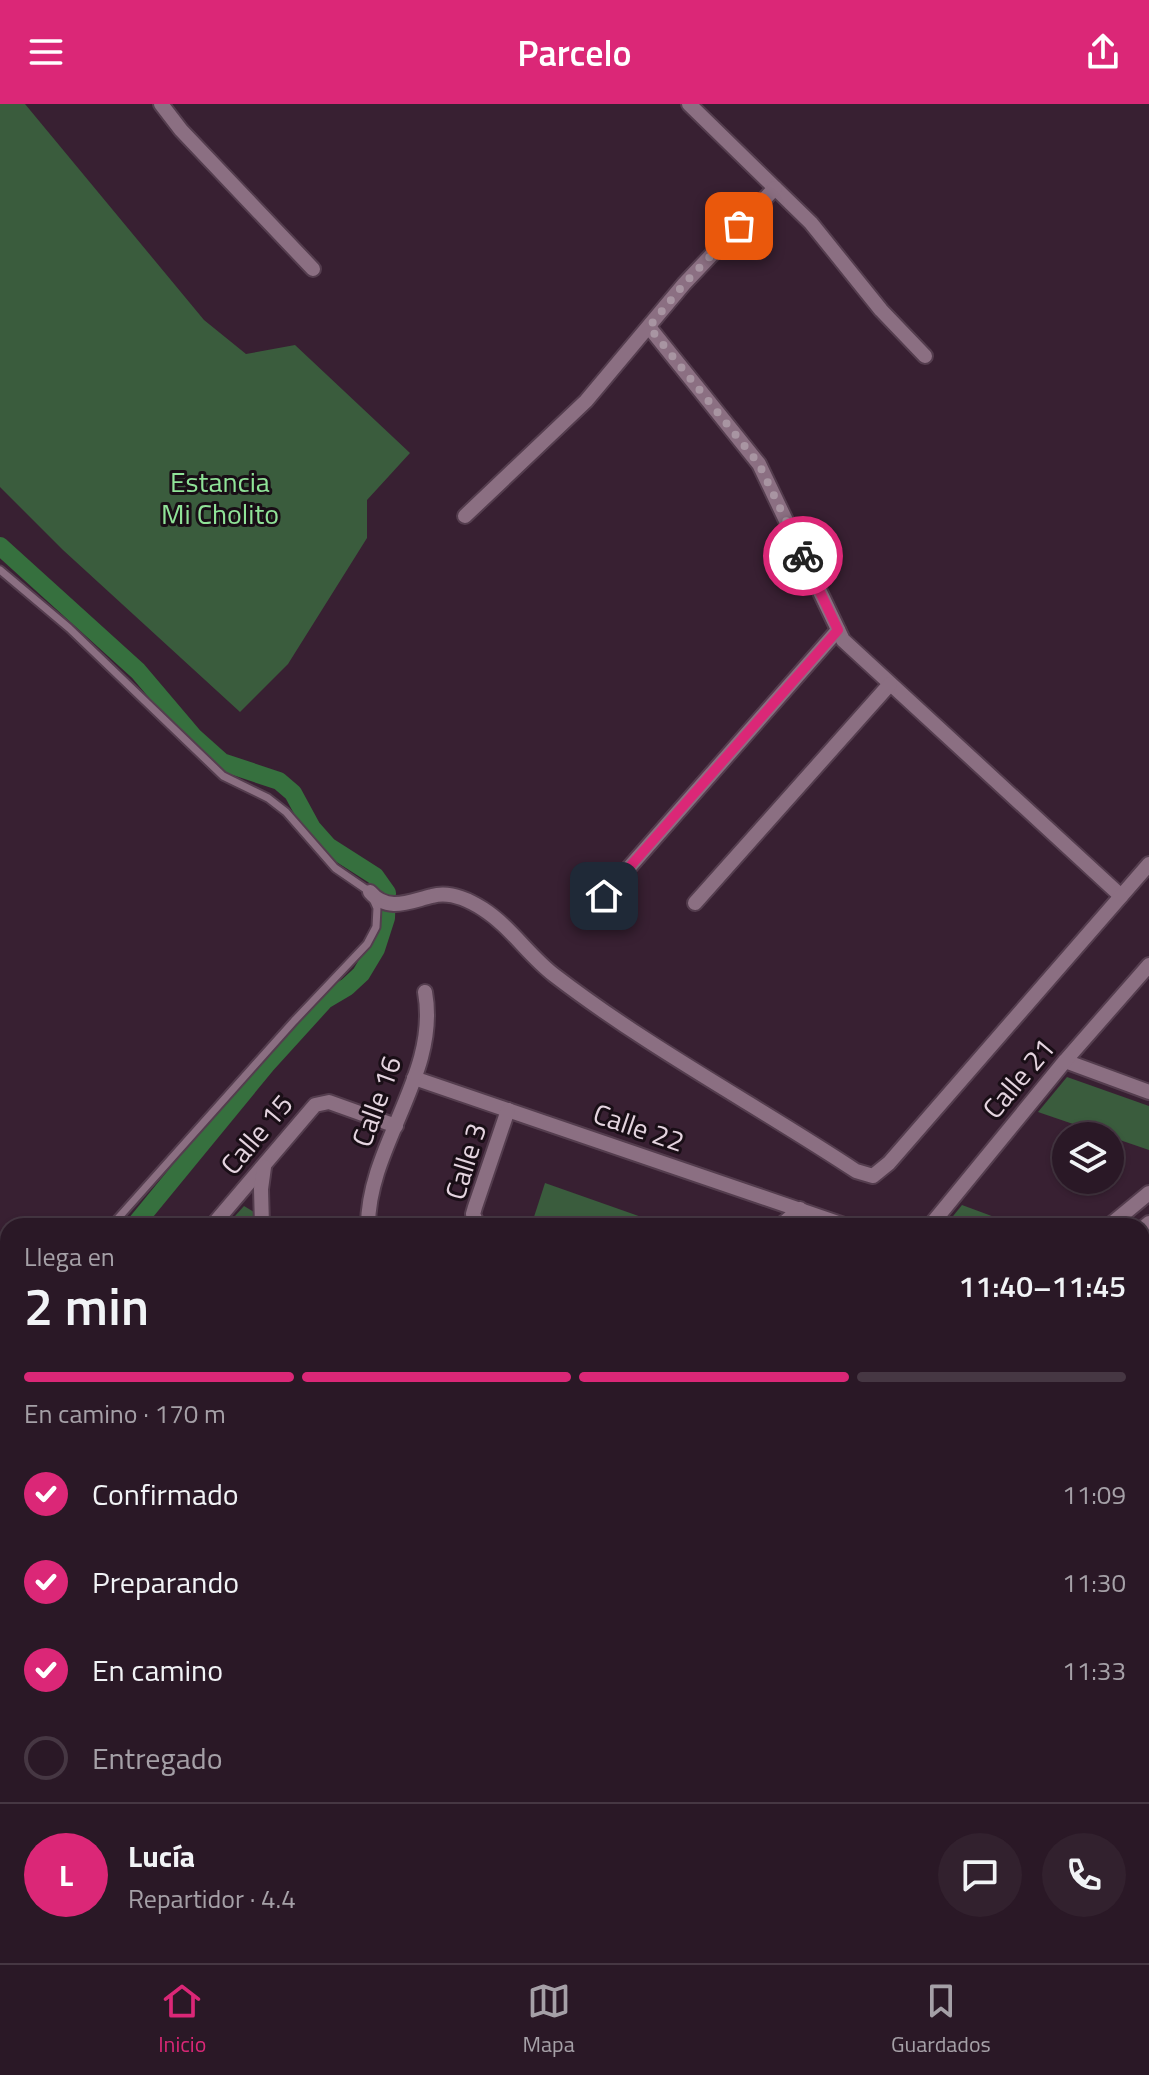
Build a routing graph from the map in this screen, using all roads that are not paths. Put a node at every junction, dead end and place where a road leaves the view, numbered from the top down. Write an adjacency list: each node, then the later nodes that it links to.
1 (161, 104): 4 (street)
2 (689, 104): 3 (street)
3 (775, 188): 5 (street); 6 (street)
4 (313, 269)
5 (649, 327): 7 (street); 9 (street)
6 (925, 356)
7 (465, 516)
8 (0, 570): 14 (lane)
9 (838, 630): 10 (street); 12 (street)
10 (890, 684): 13 (street); 15 (street)
11 (1149, 864): 13 (street)
12 (604, 896)
13 (1121, 896): 14 (street)
14 (380, 899): 27 (lane)
15 (695, 903)
16 (1149, 965): 17 (street, Calle 21)
17 (1143, 980): 19 (street, Calle 21)
18 (425, 992): 20 (street, Calle 16)
19 (1065, 1061): 21 (street); 34 (street, Calle 21)
20 (414, 1078): 22 (street, Calle 22); 23 (street, Calle 16)
21 (1149, 1092)
22 (508, 1110): 26 (street, Calle 22); 31 (street, Calle 3)
23 (396, 1126): 24 (street, Calle 15); 30 (street, Calle 16)
24 (266, 1162): 28 (street, Calle 15); 29 (street)
25 (1149, 1193): 35 (street)
26 (800, 1209): 32 (street); 33 (street, Calle 22)
27 (118, 1218)
28 (219, 1218)
29 (262, 1218)
30 (369, 1218)
31 (475, 1218)
32 (789, 1218)
33 (825, 1218)
34 (937, 1218)
35 (1119, 1218)

